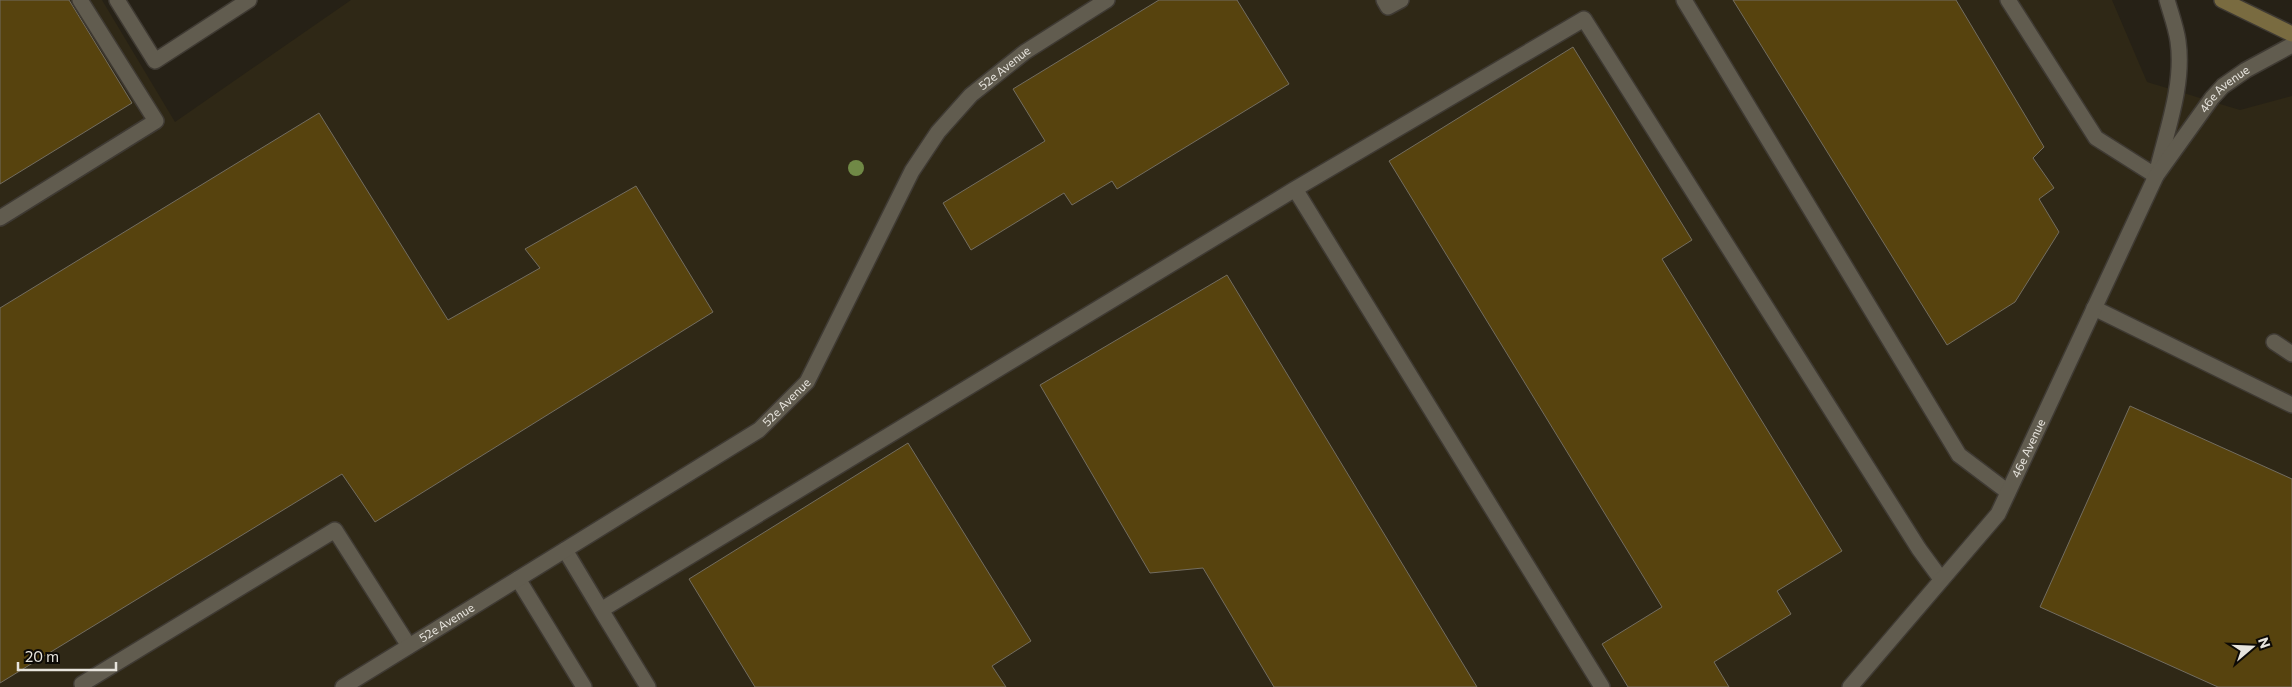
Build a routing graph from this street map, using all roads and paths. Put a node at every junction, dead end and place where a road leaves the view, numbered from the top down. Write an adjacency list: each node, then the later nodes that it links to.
1 (80, 0): 15 (street)
2 (116, 0): 3 (street)
3 (249, 0)
4 (1107, 0): 21 (street, 52e Avenue)
5 (1384, 0): 6 (street)
6 (1400, 0)
7 (1684, 0): 20 (street)
8 (2008, 0): 13 (street)
9 (2167, 0): 13 (street, 46e Avenue)
10 (2222, 0): 11 (main road)
11 (2292, 34)
12 (2292, 45): 13 (street, 46e Avenue)
13 (2156, 176): 16 (street, 46e Avenue)
14 (1295, 188): 23 (street); 24 (street); 30 (street)
15 (0, 218)
16 (2094, 308): 19 (street); 20 (street, 46e Avenue)
17 (2274, 342): 18 (street)
18 (2291, 352)
19 (2292, 405)
20 (2008, 492): 23 (street, 46e Avenue)
21 (565, 550): 22 (street, 52e Avenue); 24 (street)
22 (518, 579): 25 (street, 52e Avenue); 28 (street)
23 (1941, 580): 31 (street, 46e Avenue)
24 (601, 610): 29 (street)
25 (409, 646): 26 (street); 27 (street, 52e Avenue)
26 (83, 687)
27 (343, 687)
28 (584, 687)
29 (648, 687)
30 (1602, 687)
31 (1850, 687)

